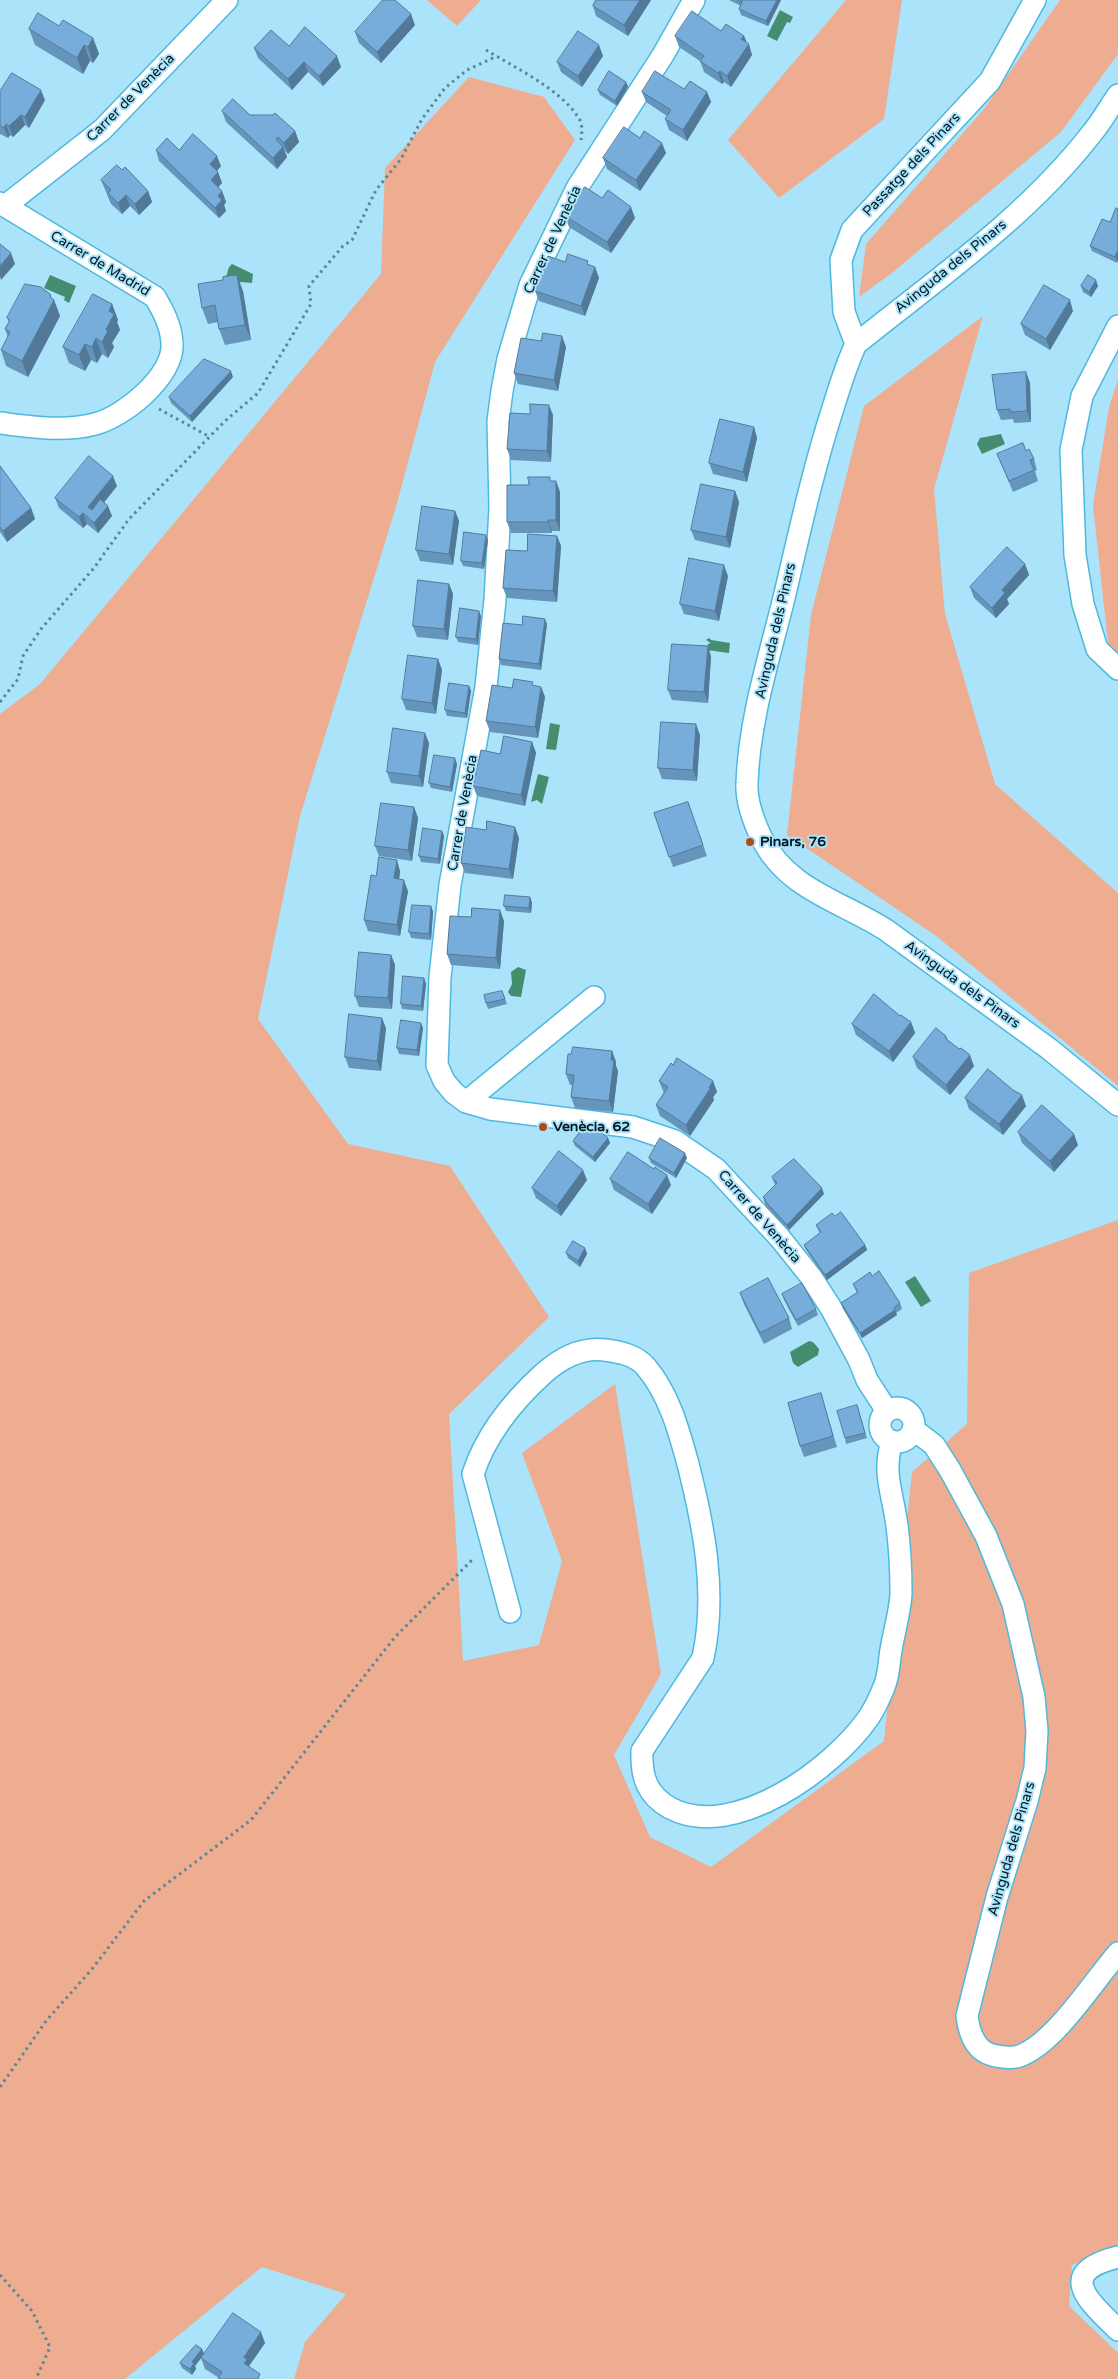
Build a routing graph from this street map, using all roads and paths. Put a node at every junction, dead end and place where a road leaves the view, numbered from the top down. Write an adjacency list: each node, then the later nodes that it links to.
1 (227, 0): 8 (street, Carrer de Venècia)
2 (694, 0): 17 (street, Carrer de Venècia)
3 (1035, 0): 10 (street, Passatge dels Pinars)
4 (486, 50): 5 (path)
5 (496, 56): 7 (path); 13 (path)
6 (1118, 95): 10 (street, Avinguda dels Pinars)
7 (580, 149)
8 (3, 204): 11 (street, Carrer de Madrid)
9 (1118, 326): 14 (street)
10 (856, 344): 18 (street, Avinguda dels Pinars)
11 (139, 398): 12 (street, Carrer de Madrid); 13 (path)
12 (0, 423)
13 (210, 437): 15 (path)
14 (1118, 669)
15 (0, 702)
16 (594, 997): 17 (street)
17 (466, 1102): 19 (street, Carrer de Venècia)
18 (1118, 1105)
19 (887, 1411): 20 (street); 21 (street)
20 (913, 1429): 21 (street); 24 (street, Avinguda dels Pinars)
21 (892, 1441): 22 (street)
22 (491, 1541): 23 (street); 25 (path)
23 (510, 1612)
24 (1118, 1953)
25 (0, 2087)
26 (1118, 2257): 28 (street)
27 (0, 2275): 29 (path)
28 (1118, 2330)
29 (36, 2379)

